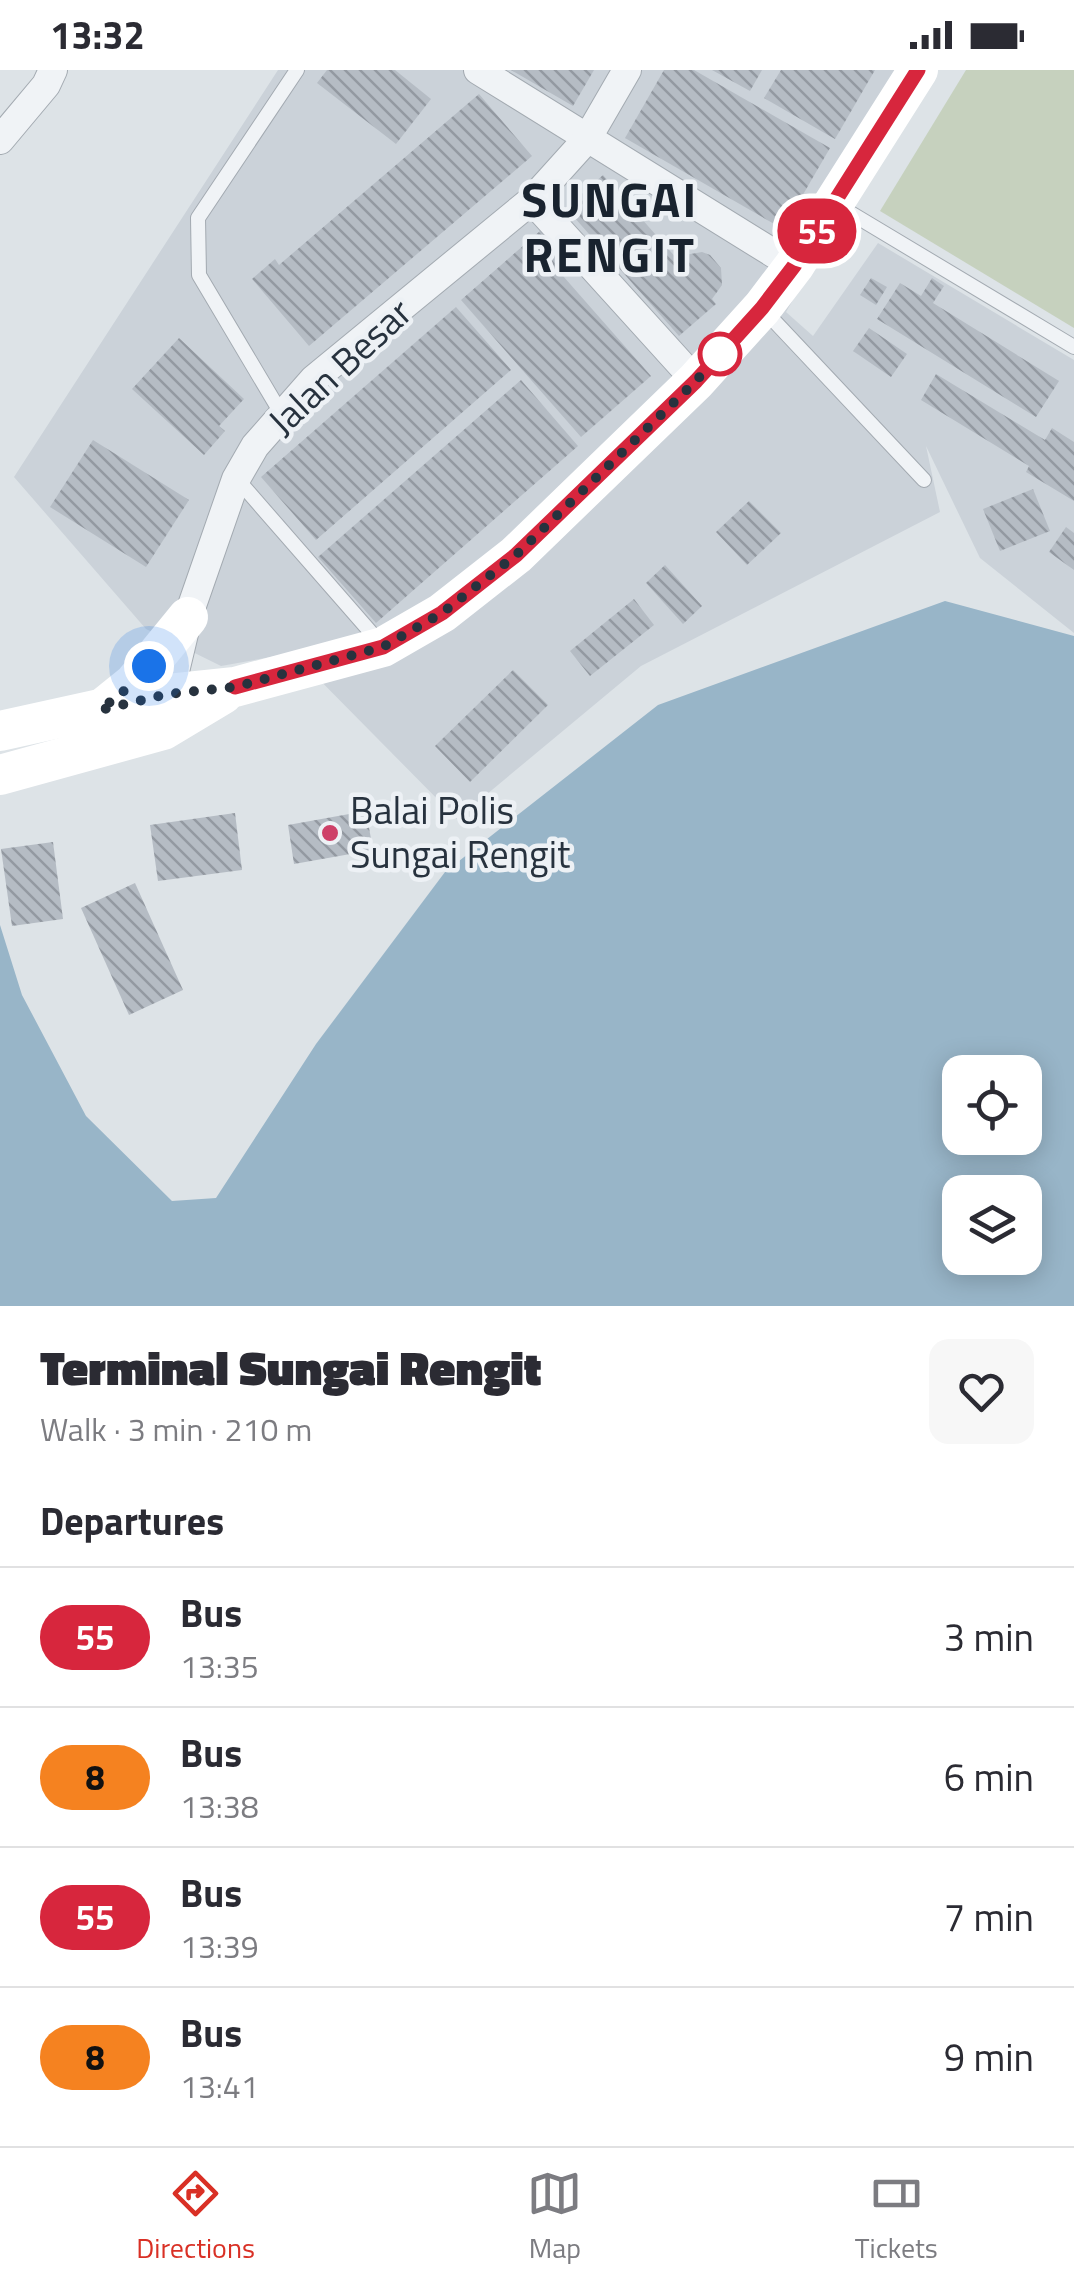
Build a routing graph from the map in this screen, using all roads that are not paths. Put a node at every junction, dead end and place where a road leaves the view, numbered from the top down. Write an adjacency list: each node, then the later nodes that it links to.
1 (53, 70): 7 (street)
2 (296, 70): 14 (lane)
3 (478, 70): 6 (street)
4 (627, 70): 6 (street, Jalan Besar)
5 (918, 70): 9 (main road)
6 (587, 139): 8 (street, Jalan Besar); 10 (street)
7 (0, 140)
8 (532, 200): 13 (street); 14 (street, Jalan Besar)
9 (834, 203): 10 (main road); 12 (lane)
10 (794, 266): 11 (main road)
11 (762, 308): 13 (main road); 16 (lane)
12 (1074, 347)
13 (696, 381): 18 (main road)
14 (282, 414): 15 (street, Jalan Besar)
15 (236, 479): 17 (street, Jalan Besar); 18 (lane)
16 (924, 480)
17 (188, 617): 19 (main road); 20 (street, Jalan Besar)
18 (383, 647): 20 (main road)
19 (100, 710): 20 (main road); 21 (main road)
20 (165, 712): 22 (main road)
21 (1, 731)
22 (4, 774)

